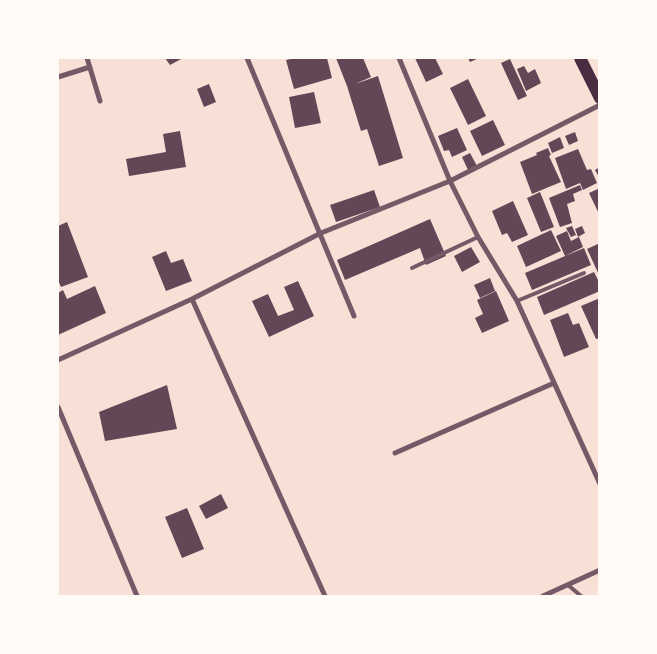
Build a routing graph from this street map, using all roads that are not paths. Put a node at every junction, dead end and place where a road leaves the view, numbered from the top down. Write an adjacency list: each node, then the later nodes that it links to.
1 (87, 58): 6 (street)
2 (247, 58): 13 (street)
3 (399, 58): 12 (street)
4 (580, 58): 9 (main road)
5 (590, 58): 8 (main road)
6 (90, 67): 7 (street); 10 (street)
7 (58, 77)
8 (600, 79)
9 (600, 98)
10 (100, 101)
11 (600, 105): 12 (street)
12 (450, 181): 13 (street); 14 (street)
13 (321, 233): 17 (street); 19 (street)
14 (478, 237): 15 (lane); 18 (street)
15 (412, 268)
16 (584, 273): 18 (lane)
17 (192, 299): 20 (street); 28 (street)
18 (517, 301): 21 (street)
19 (354, 316)
20 (58, 360)
21 (554, 383): 23 (street); 24 (street)
22 (58, 407): 27 (street)
23 (395, 453)
24 (600, 484)
25 (600, 570): 26 (street)
26 (568, 585): 29 (street); 30 (lane)
27 (137, 596)
28 (325, 596)
29 (543, 596)
30 (581, 596)

